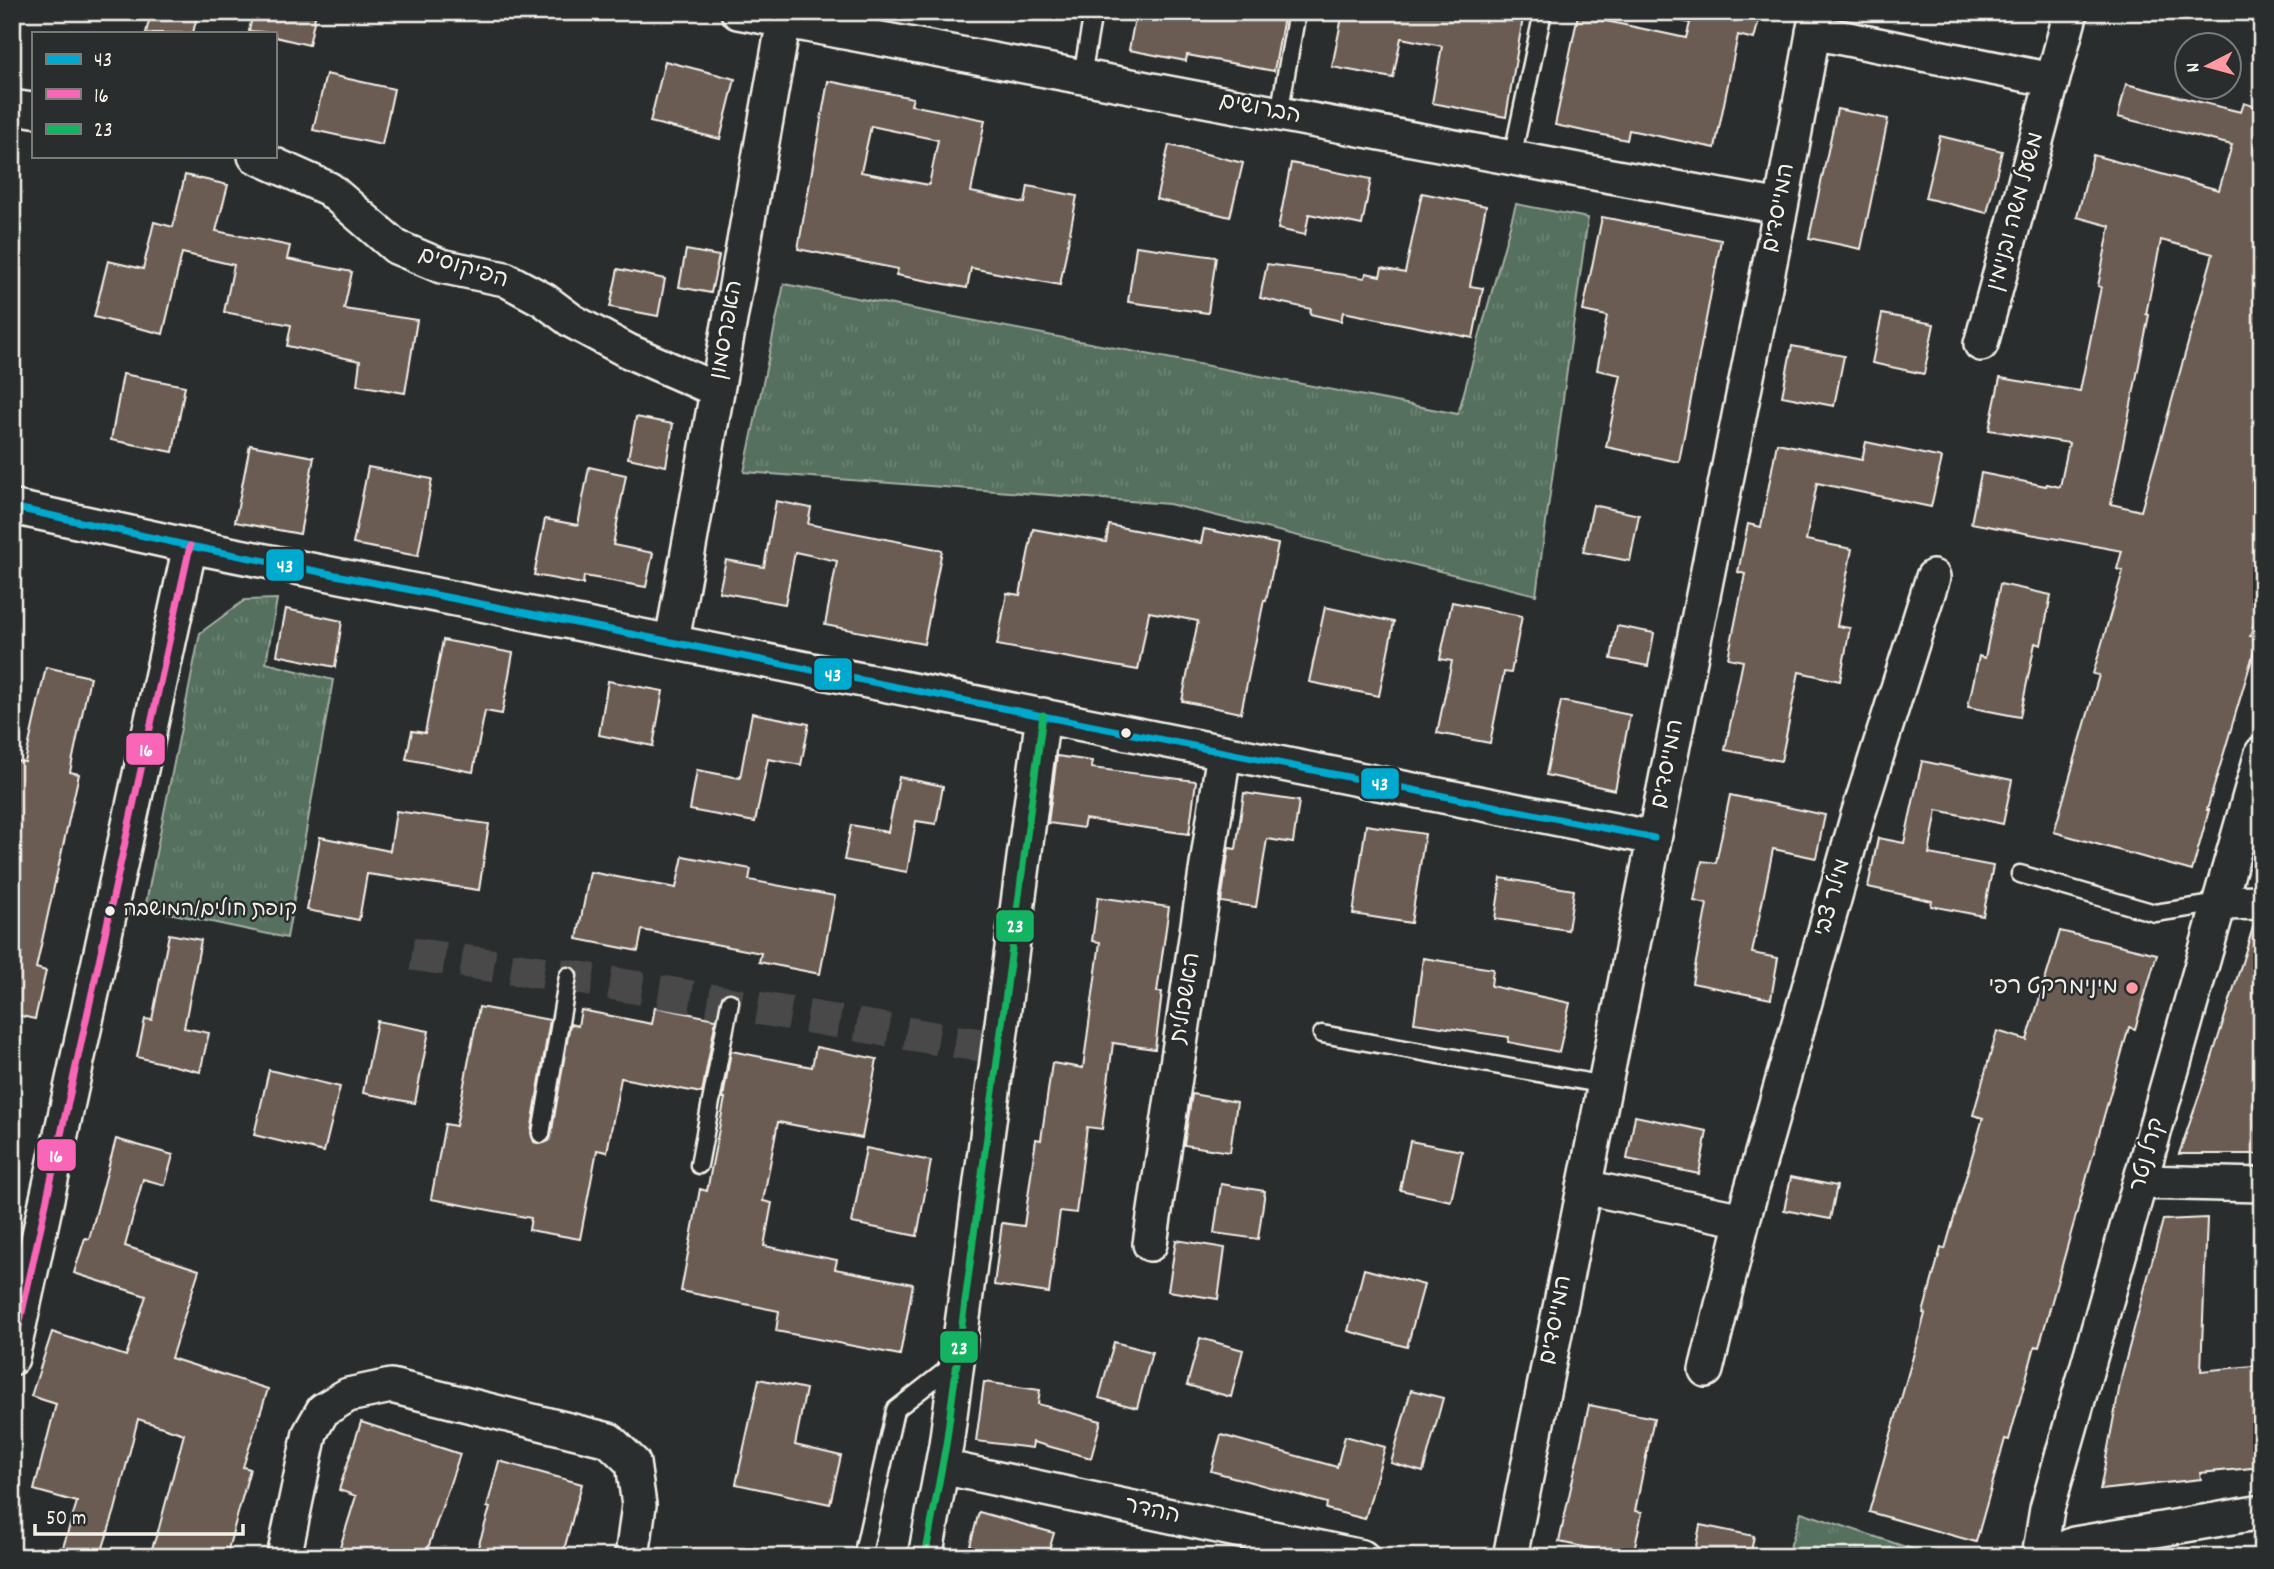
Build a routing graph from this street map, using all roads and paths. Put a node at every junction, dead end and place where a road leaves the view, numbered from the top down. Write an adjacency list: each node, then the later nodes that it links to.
1 (738, 12): 6 (street, הברושים)
2 (1093, 12): 8 (lane)
3 (1297, 12): 12 (lane)
4 (1543, 12): 14 (lane)
5 (2071, 12): 9 (street, משעל משה ובנימין)
6 (784, 20): 8 (street, הברושים); 17 (street, האפרסמון)
7 (1815, 22): 9 (street); 15 (street, המייסדים)
8 (1082, 76): 12 (street, הברושים)
9 (2052, 80): 16 (street, משעל משה ובנימין)
10 (12, 107): 11 (street)
11 (32, 110)
12 (1279, 114): 14 (street, הברושים)
13 (259, 158): 17 (street, הפיקוסים)
14 (1513, 158): 15 (street, הברושים)
15 (1781, 207): 25 (street, המייסדים)
16 (1981, 344)
17 (718, 390): 21 (street, האפרסמון)
18 (12, 507): 19 (street)
19 (190, 546): 21 (street); 40 (street)
20 (1933, 578): 38 (street, מילר צבי)
21 (672, 641): 22 (street)
22 (1043, 715): 23 (street); 41 (street)
23 (1224, 752): 25 (street); 39 (street, האשכולית)
24 (2262, 753): 28 (street, קרל נטר)
25 (1654, 838): 32 (street, המייסדים)
26 (2020, 874): 28 (lane)
27 (2262, 902): 28 (street)
28 (2221, 903): 35 (street, קרל נטר)
29 (568, 976): 33 (lane)
30 (730, 1002): 34 (lane)
31 (1322, 1034): 32 (lane)
32 (1605, 1085): 37 (street, המייסדים)
33 (541, 1134)
34 (699, 1165)
35 (2142, 1182): 36 (street); 51 (street, קרל נטר)
36 (2262, 1185)
37 (1584, 1187): 38 (street); 50 (street, המייסדים)
38 (1743, 1220): 42 (street, מילר צבי)
39 (1150, 1244)
40 (12, 1358)
41 (957, 1362): 43 (street); 47 (lane)
42 (1706, 1370)
43 (942, 1467): 48 (street); 49 (street, ההדר)
44 (2262, 1512): 52 (street)
45 (634, 1556): 46 (street)
46 (284, 1557)
47 (862, 1557)
48 (925, 1557)
49 (1362, 1557)
50 (1510, 1557)
51 (2039, 1557)
52 (2045, 1557)

